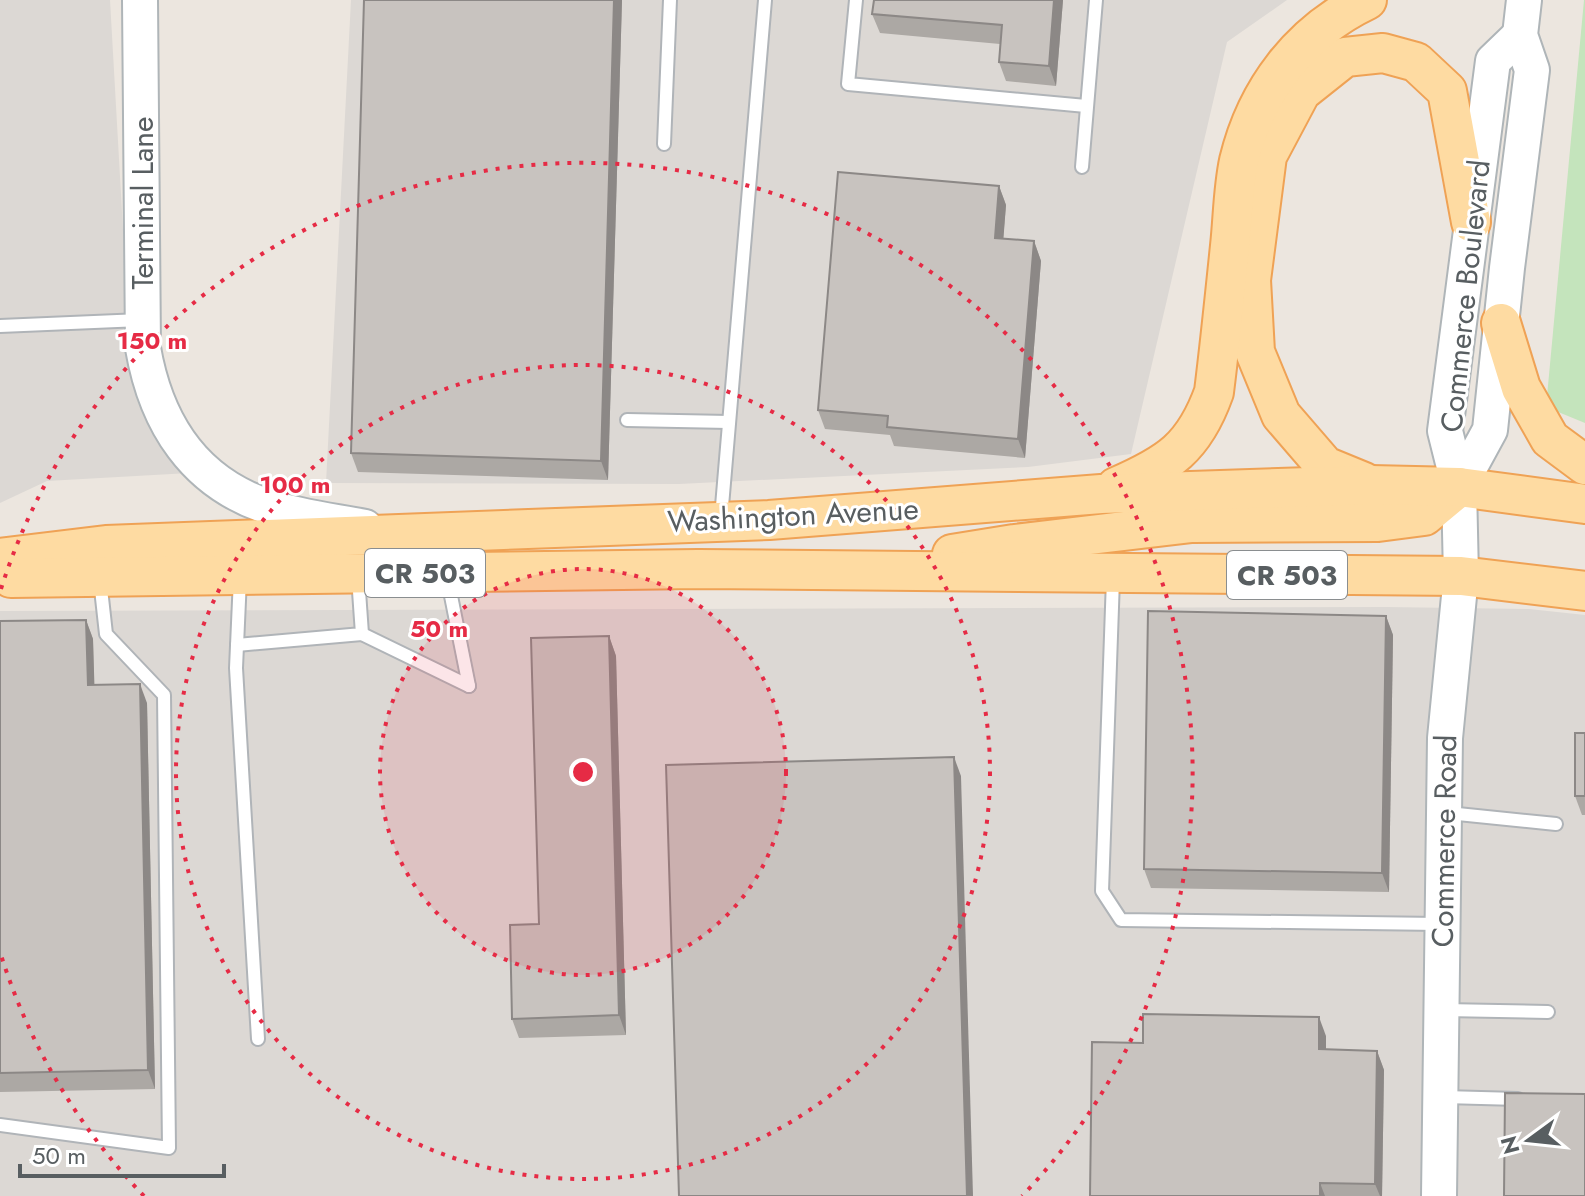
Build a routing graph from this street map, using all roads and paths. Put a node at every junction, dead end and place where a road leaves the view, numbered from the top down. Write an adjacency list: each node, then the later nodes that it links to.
1 (140, 0): 13 (street, Terminal Lane)
2 (670, 0): 10 (lane)
3 (765, 0): 17 (lane)
4 (856, 0): 9 (lane)
5 (1096, 0): 9 (lane)
6 (1367, 0): 21 (main road)
7 (1524, 0): 8 (street, Commerce Boulevard)
8 (1520, 35): 12 (street, Commerce Boulevard); 14 (street, Commerce Boulevard)
9 (1086, 106): 11 (lane)
10 (664, 144)
11 (1082, 167)
12 (1471, 222): 19 (main road); 20 (street, Commerce Boulevard)
13 (143, 320): 15 (lane); 24 (street, Terminal Lane)
14 (1501, 323): 18 (main road); 20 (street, Commerce Boulevard)
15 (0, 326)
16 (627, 420): 17 (lane)
17 (729, 422): 23 (lane)
18 (1585, 465)
19 (1371, 485): 20 (main road, Washington Avenue / CR 503); 21 (main road, Washington Avenue / CR 503)
20 (1459, 487): 22 (main road, Washington Avenue / CR 503); 26 (main road); 31 (street, Commerce Road)
21 (1101, 494): 23 (main road, Washington Avenue / CR 503)
22 (1585, 504)
23 (721, 522): 24 (main road, Washington Avenue / CR 503)
24 (397, 534): 25 (main road, Washington Avenue / CR 503)
25 (0, 558)
26 (850, 571): 27 (main road, Washington Avenue / CR 503); 28 (main road, Washington Avenue / CR 503)
27 (447, 573): 29 (main road, Washington Avenue / CR 503); 35 (lane)
28 (1113, 573): 31 (main road, Washington Avenue / CR 503); 39 (lane)
29 (357, 574): 30 (main road, Washington Avenue / CR 503); 35 (lane)
30 (240, 575): 32 (main road, Washington Avenue / CR 503); 36 (lane)
31 (1461, 576): 34 (main road, Washington Avenue / CR 503); 37 (street, Commerce Road)
32 (100, 577): 33 (main road, Washington Avenue / CR 503); 45 (lane)
33 (0, 578)
34 (1585, 591)
35 (362, 634): 36 (lane)
36 (237, 645): 42 (lane)
37 (1444, 813): 38 (lane); 39 (street, Commerce Road)
38 (1556, 824)
39 (1442, 924): 40 (street, Commerce Road)
40 (1441, 1010): 41 (lane); 43 (street, Commerce Road)
41 (1548, 1012)
42 (258, 1039)
43 (1440, 1097): 44 (lane); 46 (street, Commerce Road)
44 (1527, 1099)
45 (0, 1125)
46 (1439, 1196)

